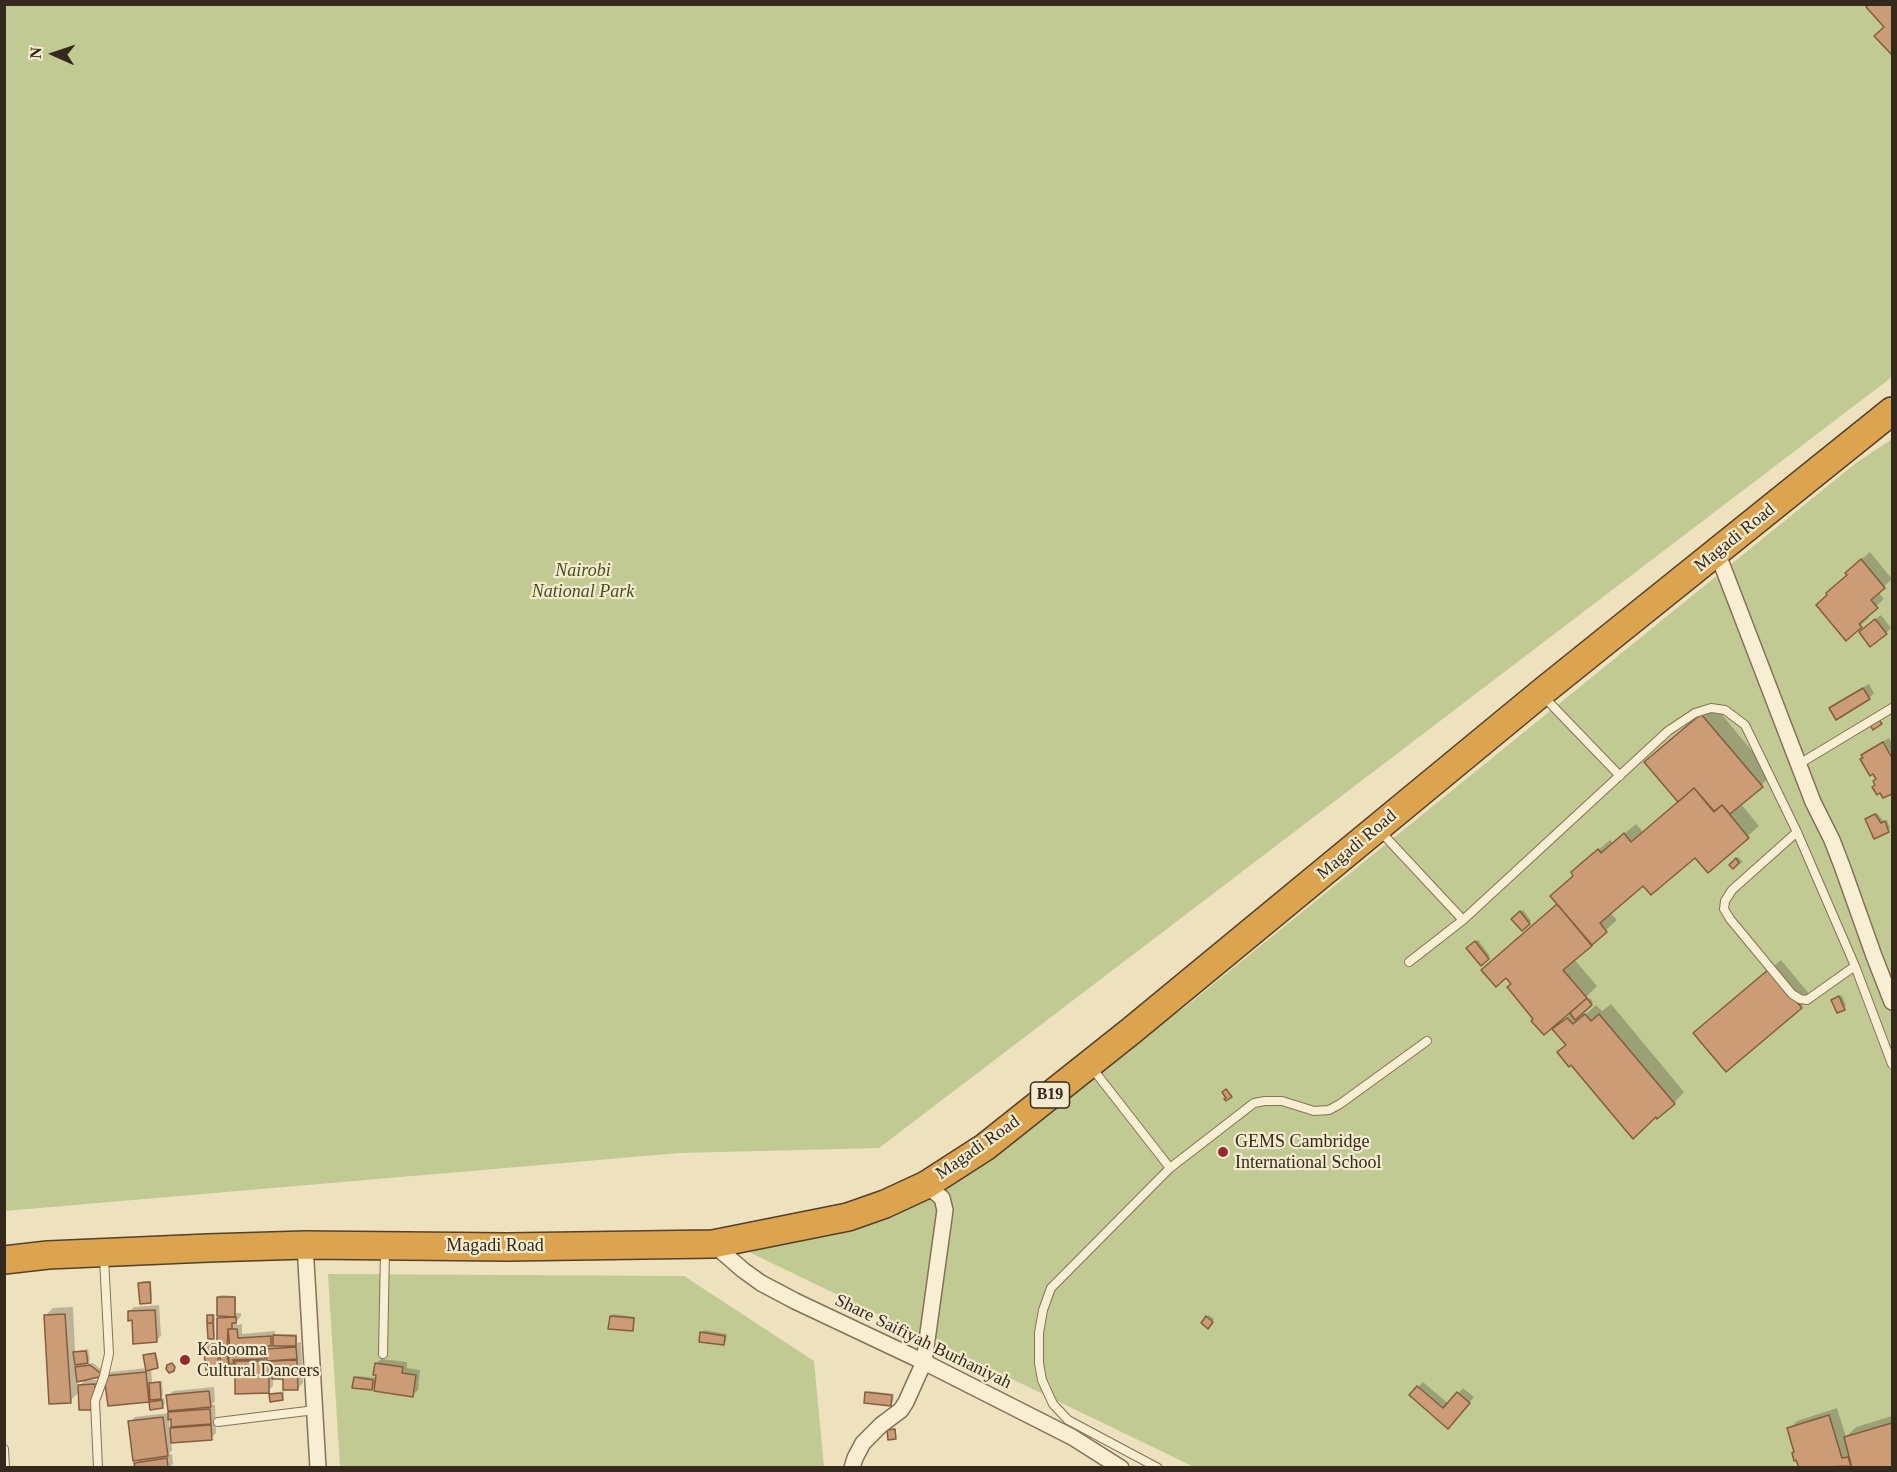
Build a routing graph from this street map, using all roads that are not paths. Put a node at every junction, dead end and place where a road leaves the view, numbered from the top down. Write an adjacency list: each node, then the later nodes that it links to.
1 (1893, 411): 2 (highway, Magadi Road / B19)
2 (1717, 552): 3 (highway, Magadi Road / B19); 5 (street)
3 (1541, 693): 6 (lane); 7 (highway, Magadi Road / B19)
4 (1893, 708): 5 (lane)
5 (1799, 764): 12 (street)
6 (1620, 776): 8 (lane); 9 (lane)
7 (1377, 828): 9 (lane); 14 (highway, Magadi Road / B19)
8 (1797, 832): 11 (lane); 11 (lane)
9 (1463, 920): 10 (lane)
10 (1409, 962)
11 (1856, 966): 15 (lane)
12 (1893, 1002)
13 (1427, 1041): 16 (lane)
14 (1090, 1064): 16 (lane); 17 (highway, Magadi Road / B19)
15 (1893, 1064)
16 (1170, 1168): 33 (lane)
17 (926, 1185): 18 (highway, Magadi Road / B19); 24 (street)
18 (713, 1244): 20 (highway, Magadi Road / B19); 24 (street, Share Saifiyah Burhaniyah)
19 (305, 1245): 20 (highway, Magadi Road / B19); 21 (highway, Magadi Road / B19); 25 (street)
20 (385, 1246): 23 (lane)
21 (104, 1254): 22 (highway, Magadi Road / B19); 29 (lane)
22 (4, 1260)
23 (383, 1354)
24 (924, 1362): 31 (street); 32 (street, Share Saifiyah Burhaniyah)
25 (315, 1410): 26 (lane); 30 (street)
26 (218, 1422)
27 (4, 1449): 28 (lane)
28 (5, 1467)
29 (98, 1467)
30 (318, 1467)
31 (852, 1467)
32 (1121, 1467)
33 (1158, 1467)

